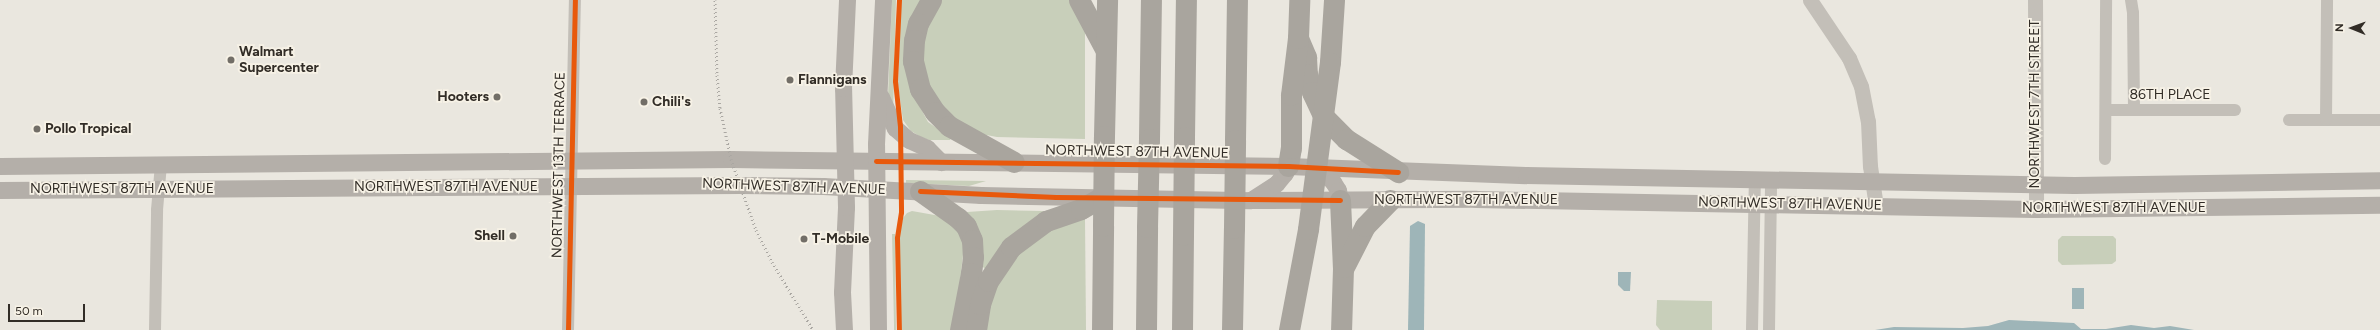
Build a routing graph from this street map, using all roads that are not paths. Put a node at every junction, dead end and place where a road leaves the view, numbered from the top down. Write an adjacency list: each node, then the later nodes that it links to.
1 (575, 0): 27 (street, NORTHWEST 13TH TERRACE)
2 (847, 0): 28 (main road)
3 (883, 0): 19 (main road)
4 (931, 0): 31 (highway)
5 (1079, 0): 18 (highway)
6 (1108, 0): 18 (highway)
7 (1151, 0): 64 (highway, bridge)
8 (1186, 0): 65 (highway, bridge)
9 (1237, 0): 66 (highway, bridge)
10 (1299, 0): 17 (highway)
11 (1334, 0): 67 (highway, bridge)
12 (1810, 0): 39 (street)
13 (2034, 0): 40 (street, NORTHWEST 7TH STREET)
14 (2106, 0): 20 (street)
15 (2131, 0): 21 (street)
16 (2327, 0): 24 (street)
17 (1298, 38): 34 (highway); 36 (highway)
18 (1107, 52): 63 (highway, bridge)
19 (878, 88): 29 (main road); 30 (main road)
20 (2106, 110): 21 (street, 86TH PLACE); 26 (street)
21 (2134, 110): 22 (street, 86TH PLACE)
22 (2235, 110)
23 (2289, 120): 24 (street)
24 (2326, 120): 25 (street)
25 (2380, 120)
26 (2105, 159)
27 (571, 161): 28 (main road, NORTHWEST 87TH AVENUE); 32 (main road, NORTHWEST 87TH AVENUE); 41 (street, NORTHWEST 13TH TERRACE)
28 (844, 161): 29 (main road, NORTHWEST 87TH AVENUE); 42 (main road)
29 (876, 161): 30 (main road, NORTHWEST 87TH AVENUE); 44 (main road)
30 (941, 162): 31 (main road, NORTHWEST 87TH AVENUE)
31 (1014, 162): 34 (main road, NORTHWEST 87TH AVENUE)
32 (161, 164): 33 (main road, NORTHWEST 87TH AVENUE); 43 (street)
33 (0, 166)
34 (1288, 166): 35 (main road, NORTHWEST 87TH AVENUE); 48 (main road)
35 (1311, 167): 36 (main road, NORTHWEST 87TH AVENUE); 49 (main road)
36 (1398, 172): 37 (main road, NORTHWEST 87TH AVENUE)
37 (1763, 180): 39 (main road, NORTHWEST 87TH AVENUE); 51 (street); 52 (street)
38 (2380, 180): 40 (main road, NORTHWEST 87TH AVENUE)
39 (1872, 182): 40 (main road, NORTHWEST 87TH AVENUE); 54 (street)
40 (2035, 184): 55 (street, NORTHWEST 7TH STREET)
41 (570, 186): 42 (main road, NORTHWEST 87TH AVENUE); 43 (main road, NORTHWEST 87TH AVENUE); 58 (street, NORTHWEST 13TH TERRACE)
42 (845, 187): 44 (main road, NORTHWEST 87TH AVENUE); 59 (main road)
43 (160, 189): 45 (main road, NORTHWEST 87TH AVENUE); 57 (street)
44 (876, 189): 46 (main road, NORTHWEST 87TH AVENUE); 60 (main road)
45 (0, 190)
46 (920, 191): 47 (main road, NORTHWEST 87TH AVENUE); 61 (highway)
47 (1102, 197): 48 (main road, NORTHWEST 87TH AVENUE); 62 (highway)
48 (1251, 200): 49 (main road, NORTHWEST 87TH AVENUE)
49 (1340, 200): 50 (main road, NORTHWEST 87TH AVENUE); 56 (highway)
50 (1390, 200): 51 (main road, NORTHWEST 87TH AVENUE); 56 (highway)
51 (1754, 204): 52 (main road, NORTHWEST 87TH AVENUE); 69 (street)
52 (1771, 204): 54 (main road, NORTHWEST 87TH AVENUE); 70 (street)
53 (2380, 205): 55 (main road, NORTHWEST 87TH AVENUE)
54 (1876, 206): 55 (main road, NORTHWEST 87TH AVENUE)
55 (2036, 209)
56 (1343, 268): 68 (highway)
57 (155, 330)
58 (568, 330)
59 (844, 330)
60 (878, 330)
61 (960, 330)
62 (976, 330)
63 (1102, 330)
64 (1146, 330)
65 (1182, 330)
66 (1232, 330)
67 (1289, 330)
68 (1341, 330)
69 (1752, 330)
70 (1769, 330)

